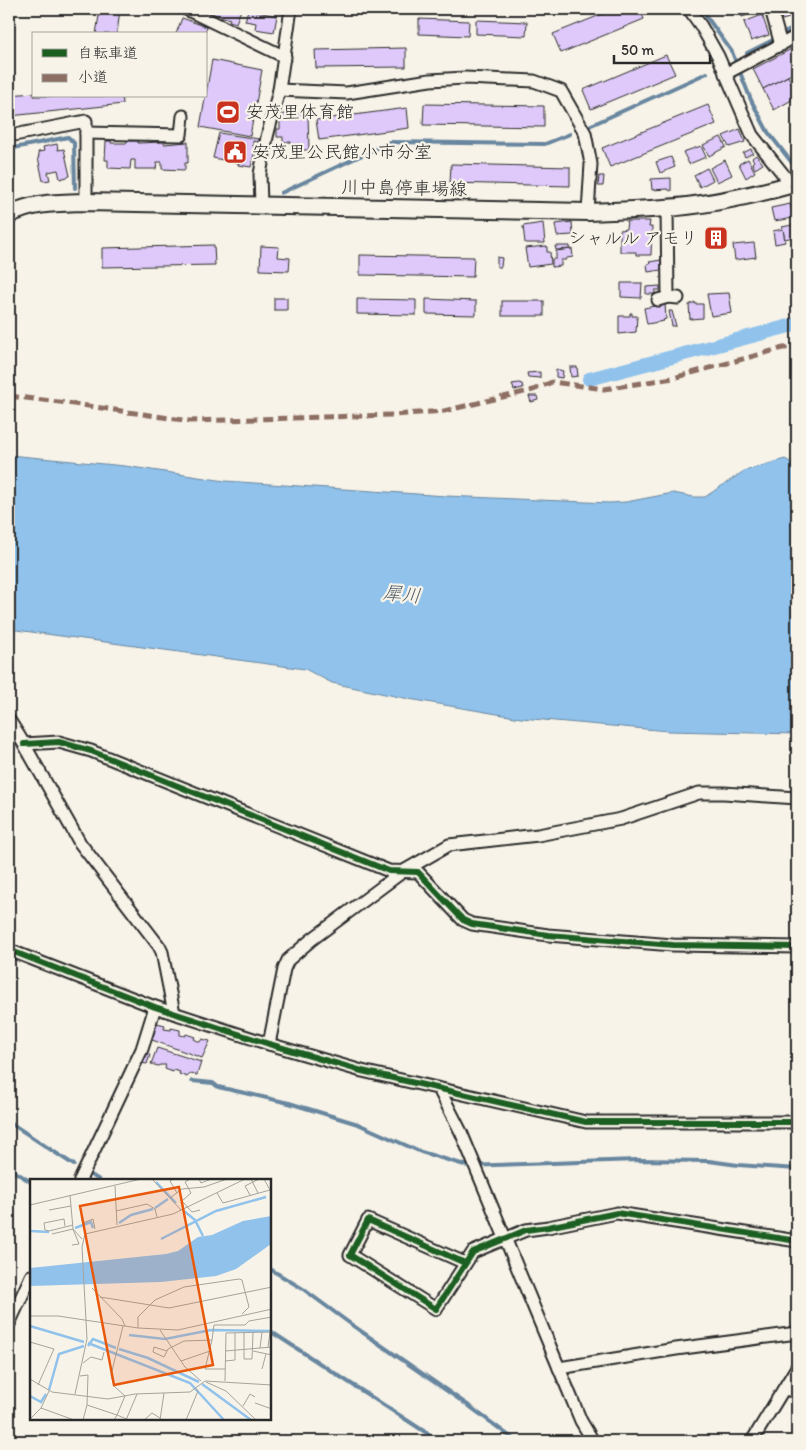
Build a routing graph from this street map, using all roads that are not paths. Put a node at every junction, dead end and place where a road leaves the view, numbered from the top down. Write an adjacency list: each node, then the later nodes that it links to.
1 (186, 9): 7 (street)
2 (291, 9): 7 (street)
3 (689, 9): 8 (street)
4 (771, 9): 6 (street)
5 (797, 36): 6 (street)
6 (782, 45): 8 (street)
7 (285, 57): 9 (street)
8 (728, 72): 13 (street)
9 (280, 90): 15 (street); 17 (street)
10 (183, 116): 11 (street)
11 (86, 133): 12 (street); 14 (street)
12 (9, 136)
13 (794, 184): 16 (main road, 川中島停車場線)
14 (86, 202): 15 (main road, 川中島停車場線); 18 (main road, 川中島停車場線)
15 (262, 205): 17 (main road, 川中島停車場線)
16 (667, 208): 17 (main road, 川中島停車場線); 19 (street)
17 (588, 212)
18 (9, 215)
19 (668, 298)
20 (9, 720): 21 (street)
21 (24, 744): 23 (street); 27 (street)
22 (797, 798): 23 (street)
23 (402, 872): 24 (street); 28 (street)
24 (797, 947)
25 (9, 950): 26 (street)
26 (155, 1007): 27 (street); 31 (street)
27 (174, 1013): 28 (street)
28 (269, 1044): 29 (street)
29 (439, 1089): 30 (street); 32 (street)
30 (797, 1122)
31 (80, 1179)
32 (504, 1238): 33 (street); 34 (street); 39 (street)
33 (797, 1241)
34 (465, 1263): 34 (street)
35 (30, 1278): 36 (street)
36 (9, 1324)
37 (797, 1333): 39 (street)
38 (797, 1367): 40 (street)
39 (559, 1368): 42 (street)
40 (784, 1389): 41 (street); 43 (street)
41 (797, 1392)
42 (593, 1441)
43 (752, 1441)

